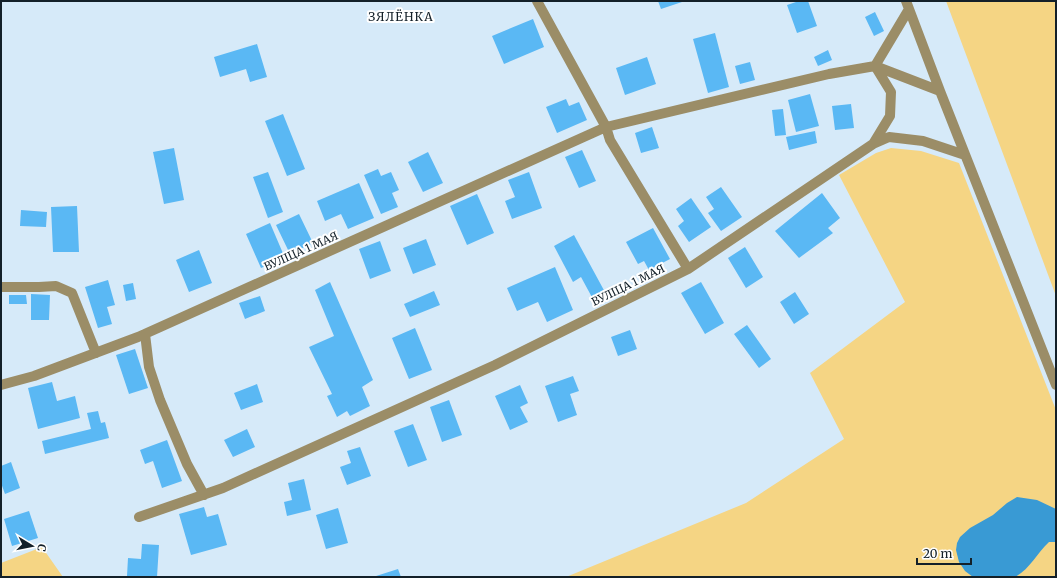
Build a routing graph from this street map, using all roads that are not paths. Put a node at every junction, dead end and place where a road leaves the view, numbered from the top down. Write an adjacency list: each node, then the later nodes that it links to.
1 (537, 1): 5 (street)
2 (907, 5): 3 (street); 4 (street)
3 (875, 66): 4 (street); 5 (street, ВУЛІЦА 1 МАЯ); 6 (street, ВУЛІЦА 1 МАЯ)
4 (940, 91): 7 (street)
5 (606, 127): 8 (street); 10 (street, ВУЛІЦА 1 МАЯ)
6 (873, 144): 7 (street, ВУЛІЦА 1 МАЯ); 8 (street, ВУЛІЦА 1 МАЯ)
7 (965, 155): 13 (street)
8 (688, 269): 14 (street, ВУЛІЦА 1 МАЯ)
9 (1, 287): 11 (street)
10 (145, 334): 11 (street, ВУЛІЦА 1 МАЯ); 14 (street)
11 (96, 353): 12 (street, ВУЛІЦА 1 МАЯ)
12 (1, 385)
13 (1056, 385)
14 (204, 495): 15 (street, ВУЛІЦА 1 МАЯ)
15 (139, 517)

